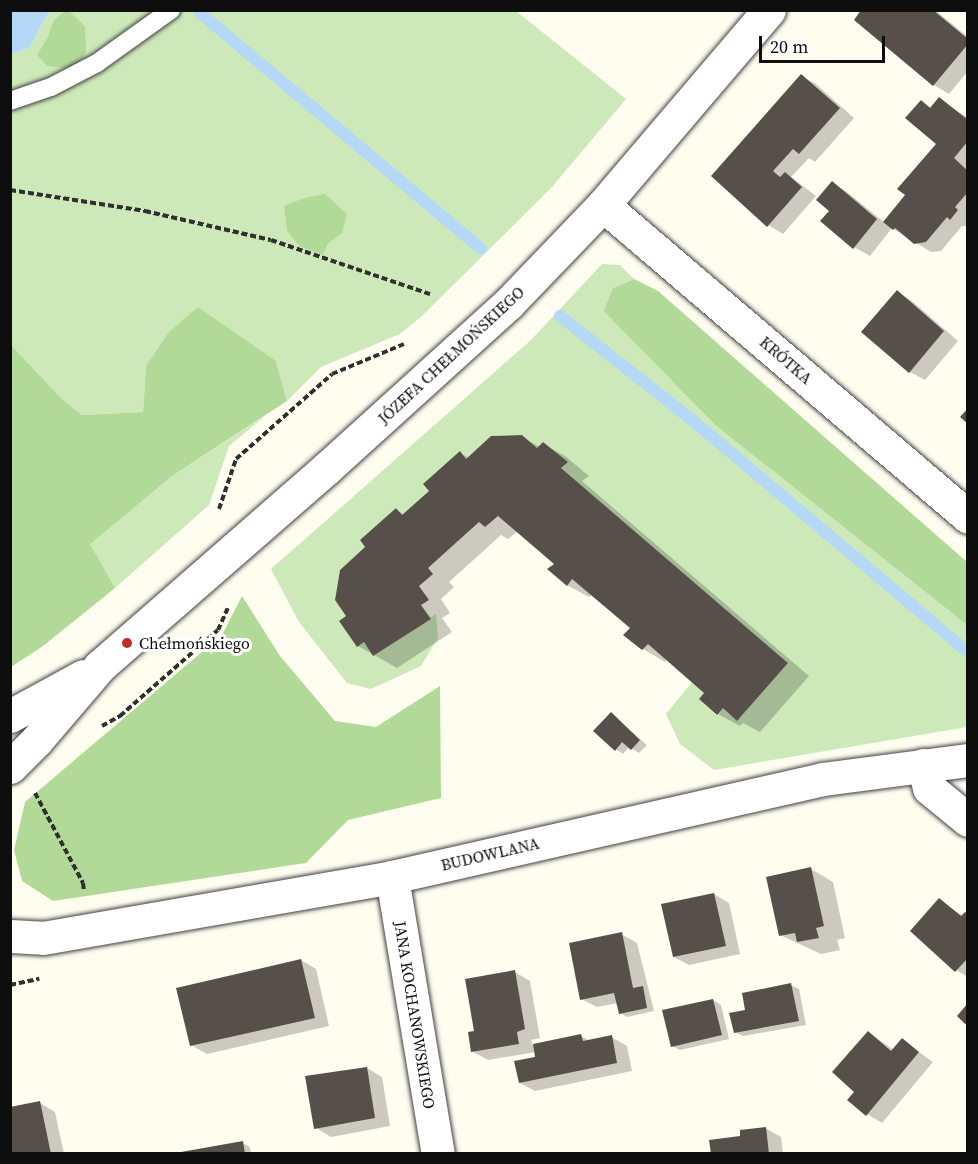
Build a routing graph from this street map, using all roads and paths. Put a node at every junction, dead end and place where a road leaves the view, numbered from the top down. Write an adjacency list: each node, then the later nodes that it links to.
1 (171, 10): 3 (lane)
2 (769, 10): 5 (street, JÓZEFA CHEŁMOŃSKIEGO)
3 (10, 101)
4 (10, 189): 6 (path)
5 (603, 205): 9 (street, KRÓTKA); 10 (street, JÓZEFA CHEŁMOŃSKIEGO)
6 (430, 294)
7 (413, 340): 8 (path)
8 (218, 514)
9 (968, 517)
10 (100, 666): 11 (street, JÓZEFA CHEŁMOŃSKIEGO); 14 (street, JÓZEFA CHEŁMOŃSKIEGO)
11 (10, 716)
12 (968, 760): 13 (street, BUDOWLANA)
13 (923, 765): 15 (street); 16 (street, BUDOWLANA)
14 (10, 767)
15 (968, 820)
16 (392, 877): 17 (street, BUDOWLANA); 18 (street, JANA KOCHANOWSKIEGO)
17 (10, 936)
18 (438, 1154)

